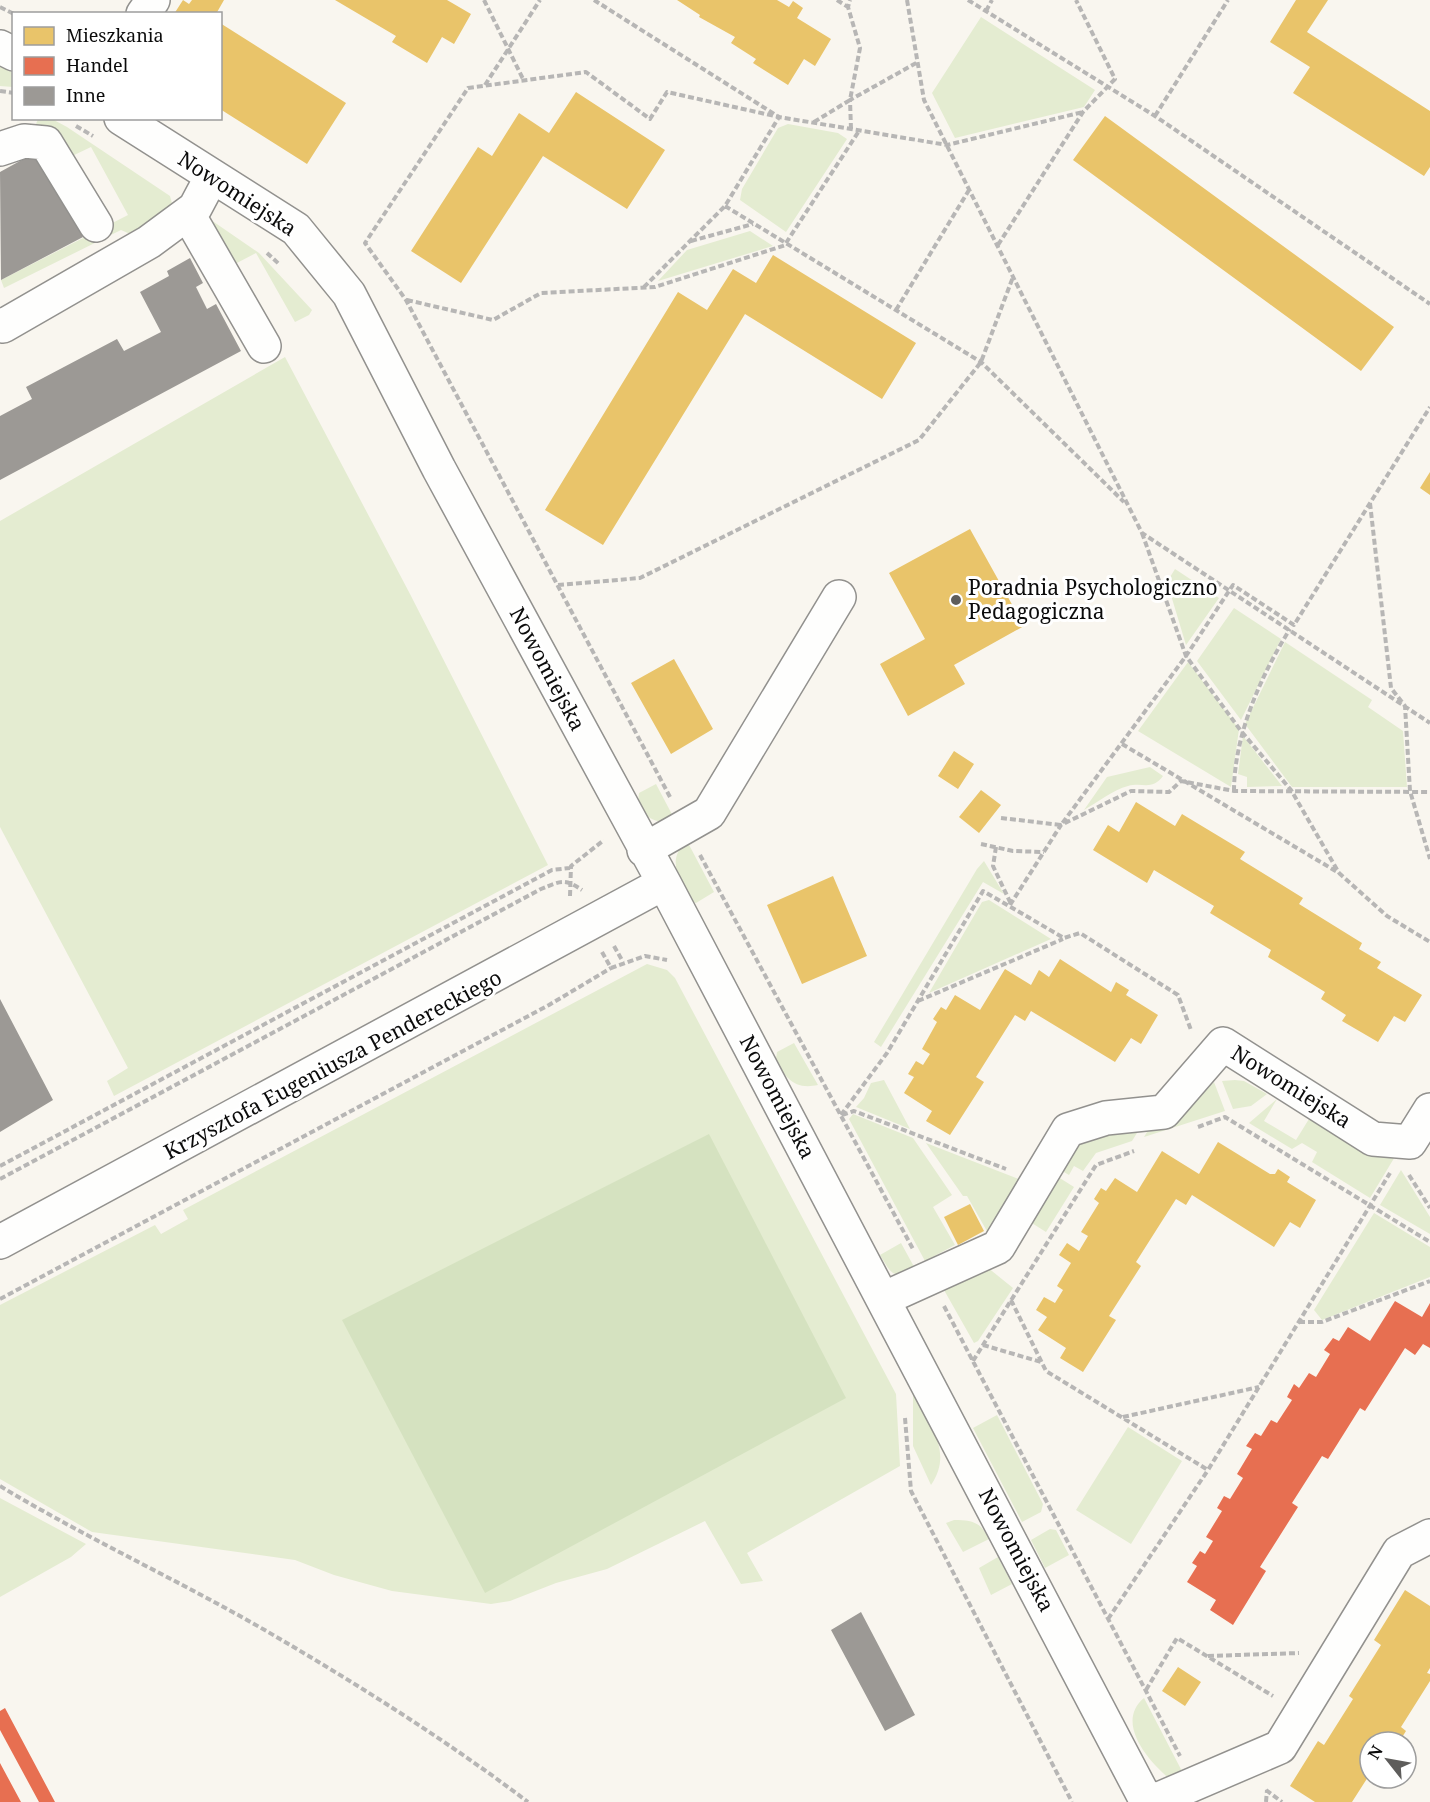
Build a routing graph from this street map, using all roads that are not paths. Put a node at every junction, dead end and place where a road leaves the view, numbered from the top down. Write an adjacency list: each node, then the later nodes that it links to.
1 (124, 120): 3 (street, Nowomiejska)
2 (0, 149): 5 (street)
3 (212, 176): 4 (street); 9 (street, Nowomiejska)
4 (188, 214): 6 (street); 7 (street)
5 (96, 225)
6 (0, 325)
7 (264, 345)
8 (839, 597): 9 (street)
9 (644, 850): 10 (street, Nowomiejska)
10 (664, 883): 12 (street, Krzysztofa Eugeniusza Pendereckiego); 13 (street, Nowomiejska)
11 (1430, 1110): 13 (street, Nowomiejska)
12 (0, 1242)
13 (884, 1299): 15 (street, Nowomiejska)
14 (1430, 1536): 15 (street)
15 (1150, 1802)

